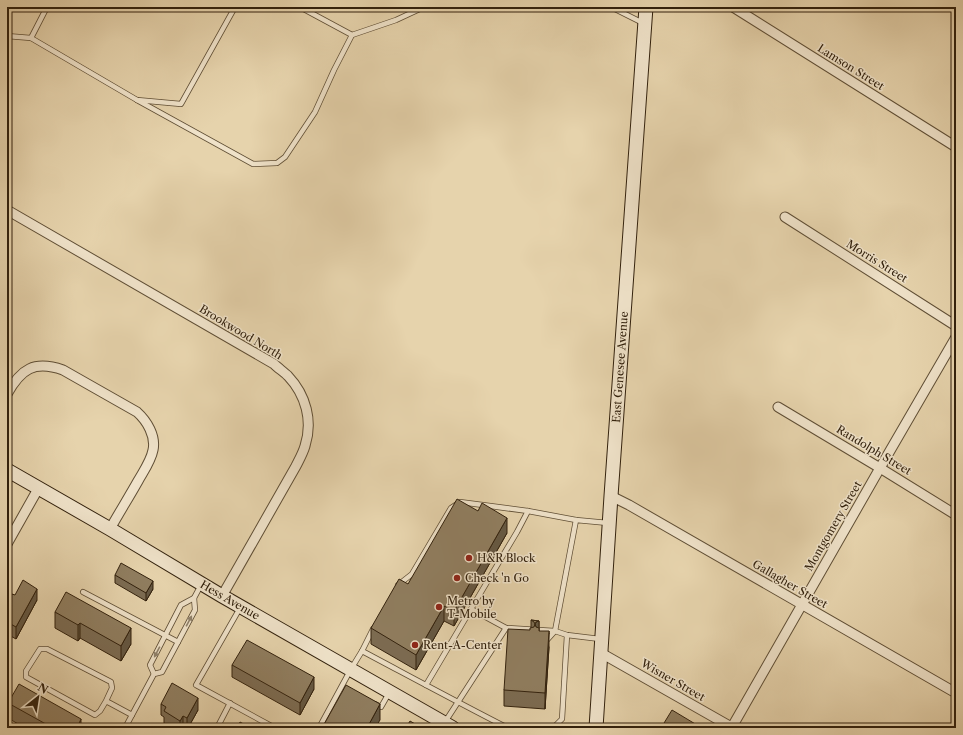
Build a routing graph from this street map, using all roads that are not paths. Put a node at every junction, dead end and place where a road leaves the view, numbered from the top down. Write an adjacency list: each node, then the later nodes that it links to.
1 (48, 7): 11 (lane)
2 (235, 7): 12 (lane)
3 (300, 7): 9 (lane)
4 (424, 7): 9 (lane)
5 (611, 7): 8 (lane)
6 (646, 7): 8 (main road, East Genesee Avenue)
7 (733, 7): 13 (street, Lamson Street)
8 (644, 23): 23 (main road, East Genesee Avenue)
9 (352, 35): 12 (lane)
10 (7, 36): 11 (lane)
11 (31, 38): 12 (lane)
12 (137, 100)
13 (956, 146)
14 (7, 210): 33 (street, Brookwood North)
15 (785, 217): 16 (street, Morris Street)
16 (956, 326)
17 (956, 337): 20 (street, Montgomery Street)
18 (7, 394): 28 (street)
19 (778, 407): 20 (street, Randolph Street)
20 (880, 468): 25 (street, Randolph Street); 35 (street, Montgomery Street)
21 (7, 470): 22 (main road, Hess Avenue)
22 (38, 489): 28 (main road, Hess Avenue); 29 (street)
23 (611, 496): 27 (main road, East Genesee Avenue); 35 (street, Gallagher Street)
24 (528, 511): 26 (lane); 31 (lane); 37 (lane)
25 (956, 515)
26 (576, 520): 27 (lane); 40 (lane)
27 (610, 523): 45 (main road, East Genesee Avenue)
28 (110, 529): 30 (main road, Hess Avenue)
29 (7, 544)
30 (201, 584): 33 (main road, Hess Avenue); 34 (lane)
31 (396, 587)
32 (83, 592): 41 (lane)
33 (222, 596): 36 (main road, Hess Avenue)
34 (194, 598): 41 (lane); 47 (lane, one-way to 34)
35 (802, 605): 56 (street, Gallagher Street); 70 (street, Montgomery Street)
36 (241, 607): 50 (main road, Hess Avenue); 59 (lane)
37 (471, 609): 39 (lane); 53 (lane)
38 (375, 625): 48 (lane)
39 (506, 628): 40 (lane); 43 (lane)
40 (555, 631): 42 (lane); 46 (lane)
41 (166, 635): 47 (lane); 51 (lane, one-way to 51)
42 (567, 635): 45 (lane); 68 (lane)
43 (501, 638): 44 (lane); 60 (lane)
44 (508, 638)
45 (602, 639): 49 (main road, East Genesee Avenue)
46 (539, 640)
47 (178, 642): 51 (lane)
48 (362, 651): 50 (lane); 53 (lane)
49 (601, 653): 69 (main road, East Genesee Avenue); 70 (street, Wisner Street)
50 (350, 669): 52 (lane); 55 (main road, Hess Avenue)
51 (154, 674): 61 (lane)
52 (342, 685): 54 (lane); 66 (lane)
53 (426, 685): 60 (lane)
54 (349, 689)
55 (390, 692): 57 (lane); 62 (main road, Hess Avenue)
56 (956, 693)
57 (368, 699)
58 (106, 700): 58 (lane); 61 (lane)
59 (230, 703): 64 (lane); 65 (lane)
60 (458, 703): 62 (lane); 67 (lane)
61 (132, 715): 63 (lane)
62 (449, 725)
63 (125, 728)
64 (216, 728)
65 (275, 728)
66 (319, 728)
67 (508, 728)
68 (522, 728)
69 (596, 728)
70 (733, 728)

